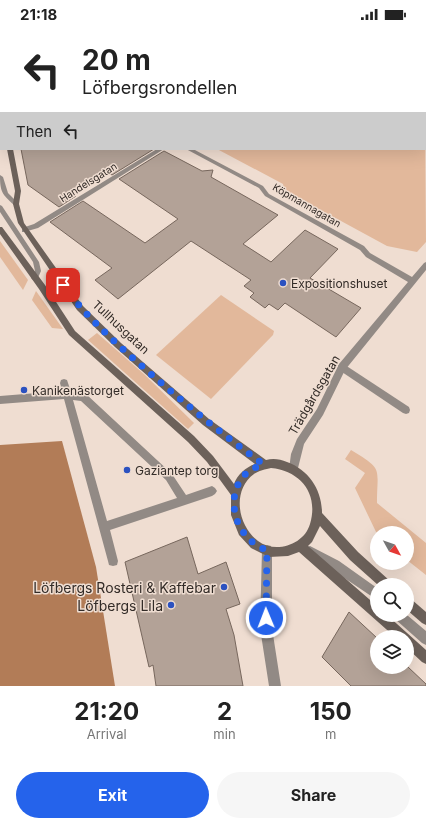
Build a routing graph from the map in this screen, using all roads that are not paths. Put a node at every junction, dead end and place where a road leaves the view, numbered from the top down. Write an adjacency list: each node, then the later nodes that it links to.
1 (10, 150): 5 (street, Tullhusgatan)
2 (159, 150): 8 (street, Handelsgatan)
3 (191, 150): 11 (street, Köpmannagatan)
4 (0, 177): 5 (street)
5 (16, 204): 8 (street, Tullhusgatan)
6 (0, 207): 10 (street)
7 (0, 229): 10 (street)
8 (24, 230): 17 (street, Tullhusgatan)
9 (426, 265): 11 (street, Trädgårdsgatan)
10 (35, 278): 20 (street)
11 (412, 281): 12 (street, Trädgårdsgatan)
12 (342, 367): 16 (street); 18 (street, Trädgårdsgatan)
13 (64, 383): 14 (street)
14 (67, 395): 15 (street); 21 (street); 23 (street)
15 (0, 400)
16 (406, 410)
17 (263, 464): 18 (street); 20 (street)
18 (294, 469): 22 (street)
19 (212, 491): 21 (street)
20 (235, 493): 25 (street)
21 (184, 500): 23 (street)
22 (318, 516): 24 (street); 27 (street)
23 (104, 526): 26 (street)
24 (300, 546): 25 (street); 28 (street); 29 (street)
25 (267, 550): 38 (street)
26 (114, 561)
27 (378, 578)
28 (370, 590)
29 (370, 607)
30 (414, 609): 31 (street)
31 (426, 619)
32 (388, 622): 34 (street)
33 (407, 622): 35 (street)
34 (396, 630)
35 (426, 639)
36 (414, 647): 37 (street)
37 (426, 658)
38 (275, 686)

